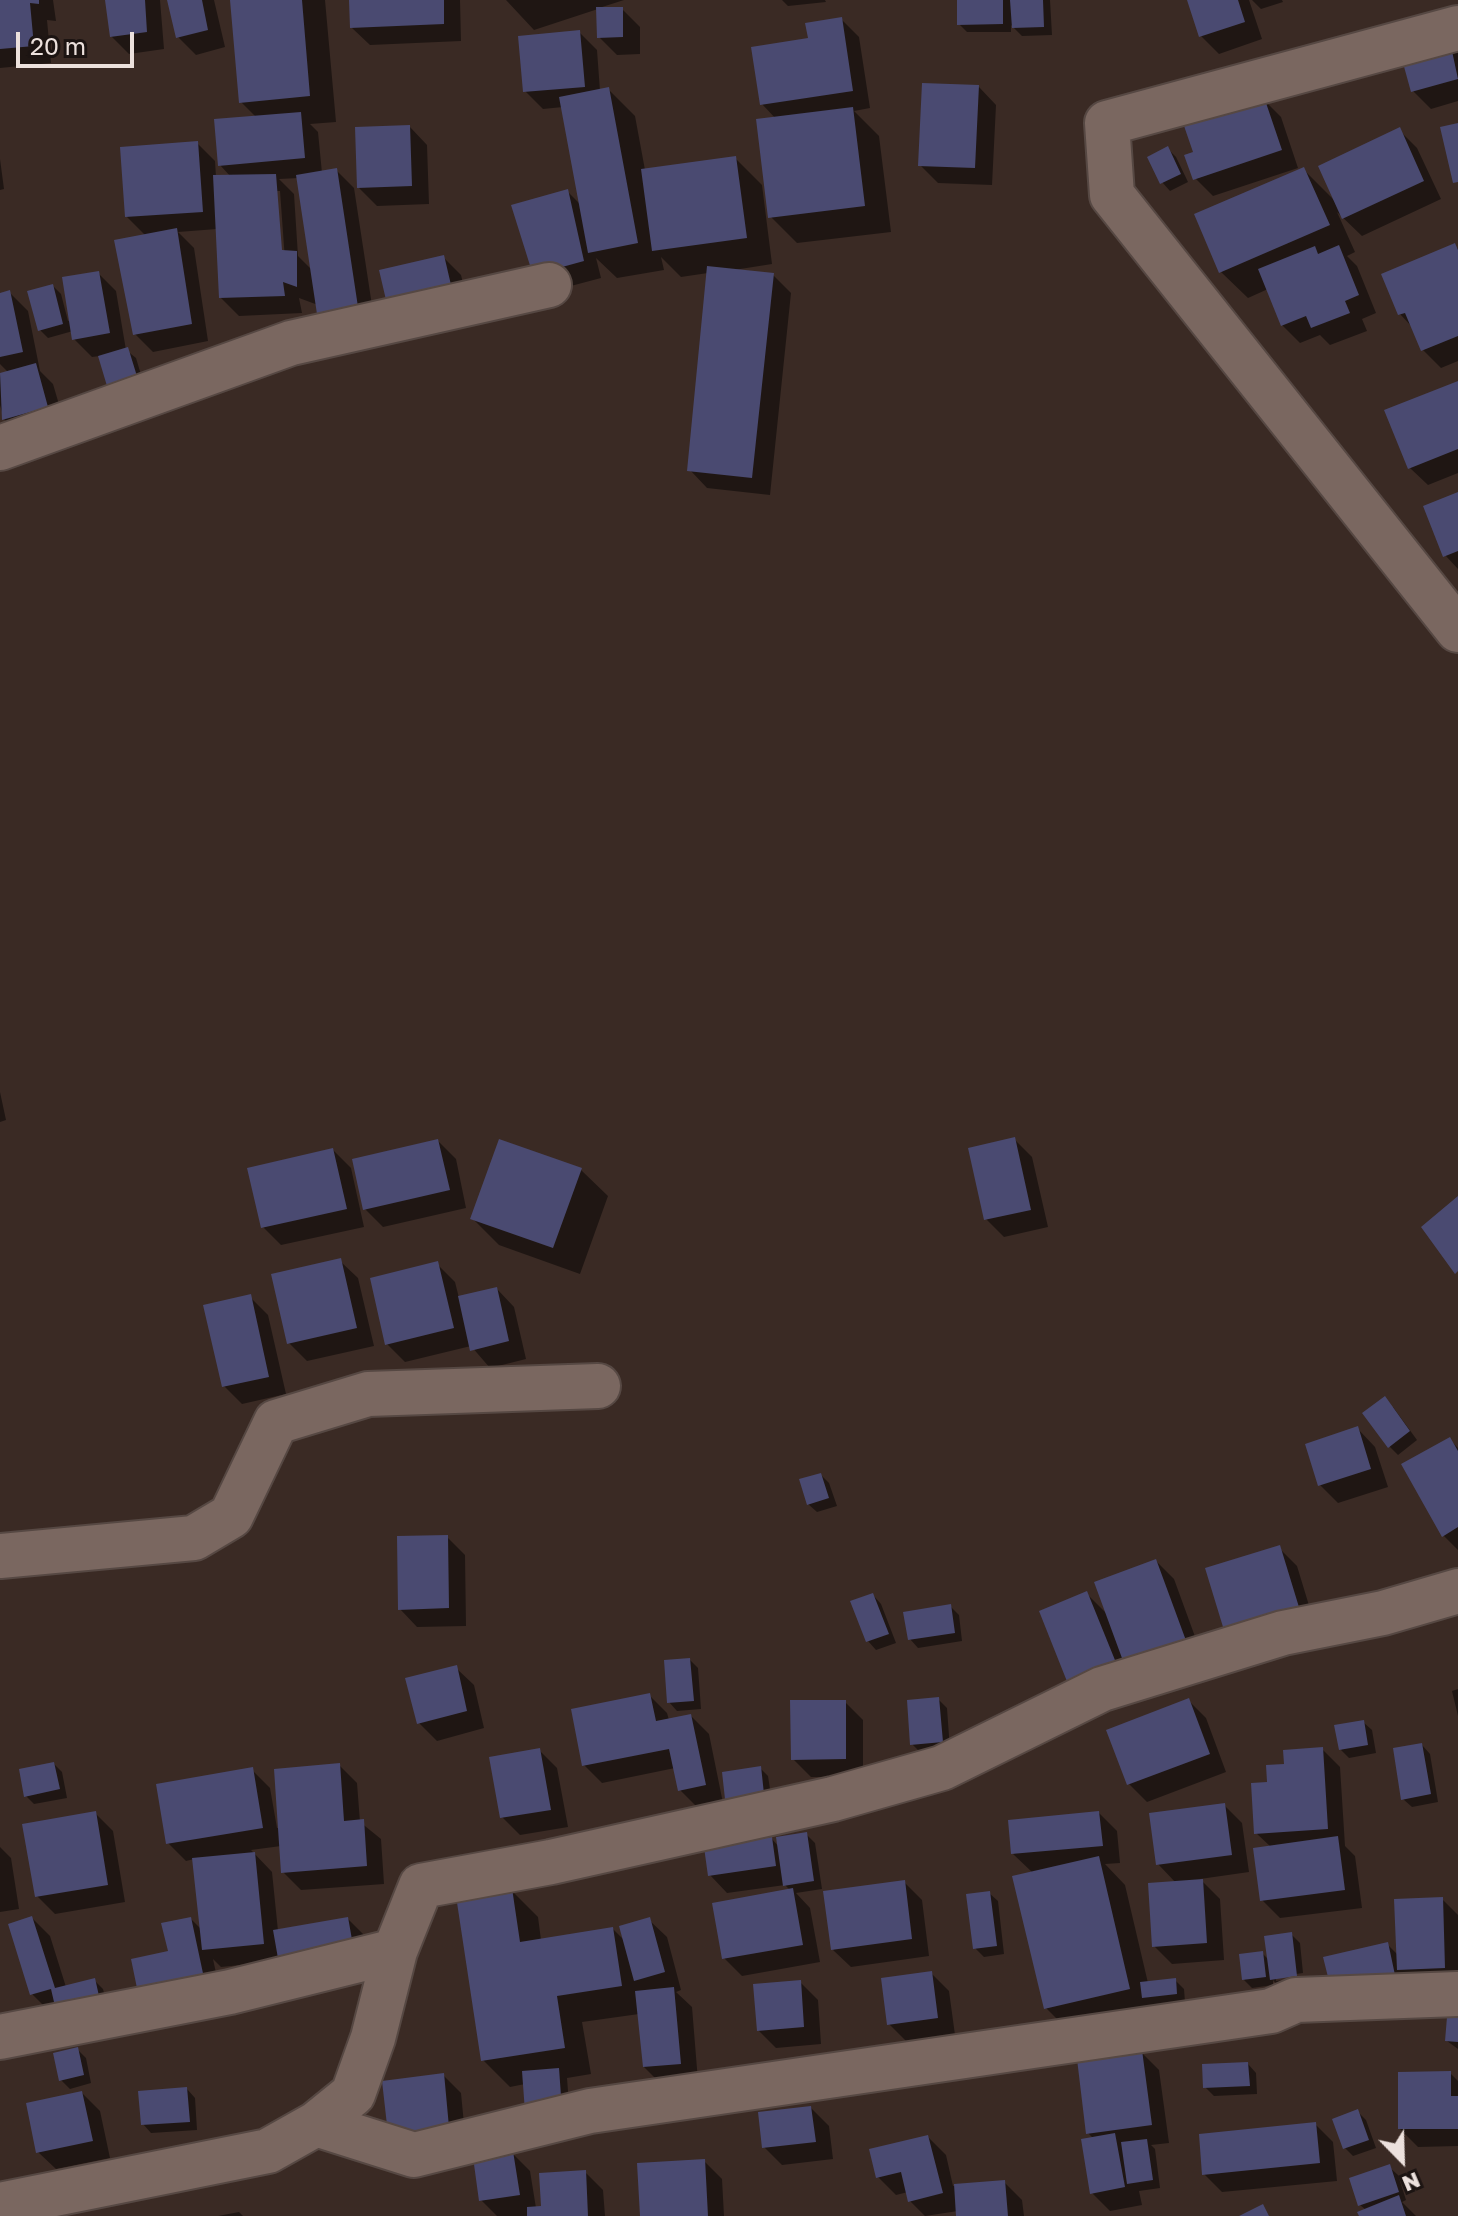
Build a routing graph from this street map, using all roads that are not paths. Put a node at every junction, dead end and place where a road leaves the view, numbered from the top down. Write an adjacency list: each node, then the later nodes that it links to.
1 (1458, 28): 4 (street)
2 (549, 285): 3 (street)
3 (0, 448)
4 (1458, 630)
5 (598, 1386): 6 (street)
6 (0, 1556)
7 (1458, 1591): 8 (street)
8 (395, 1951): 10 (street); 11 (street)
9 (1458, 1994): 11 (street)
10 (0, 2037)
11 (316, 2124): 12 (street)
12 (0, 2205)

